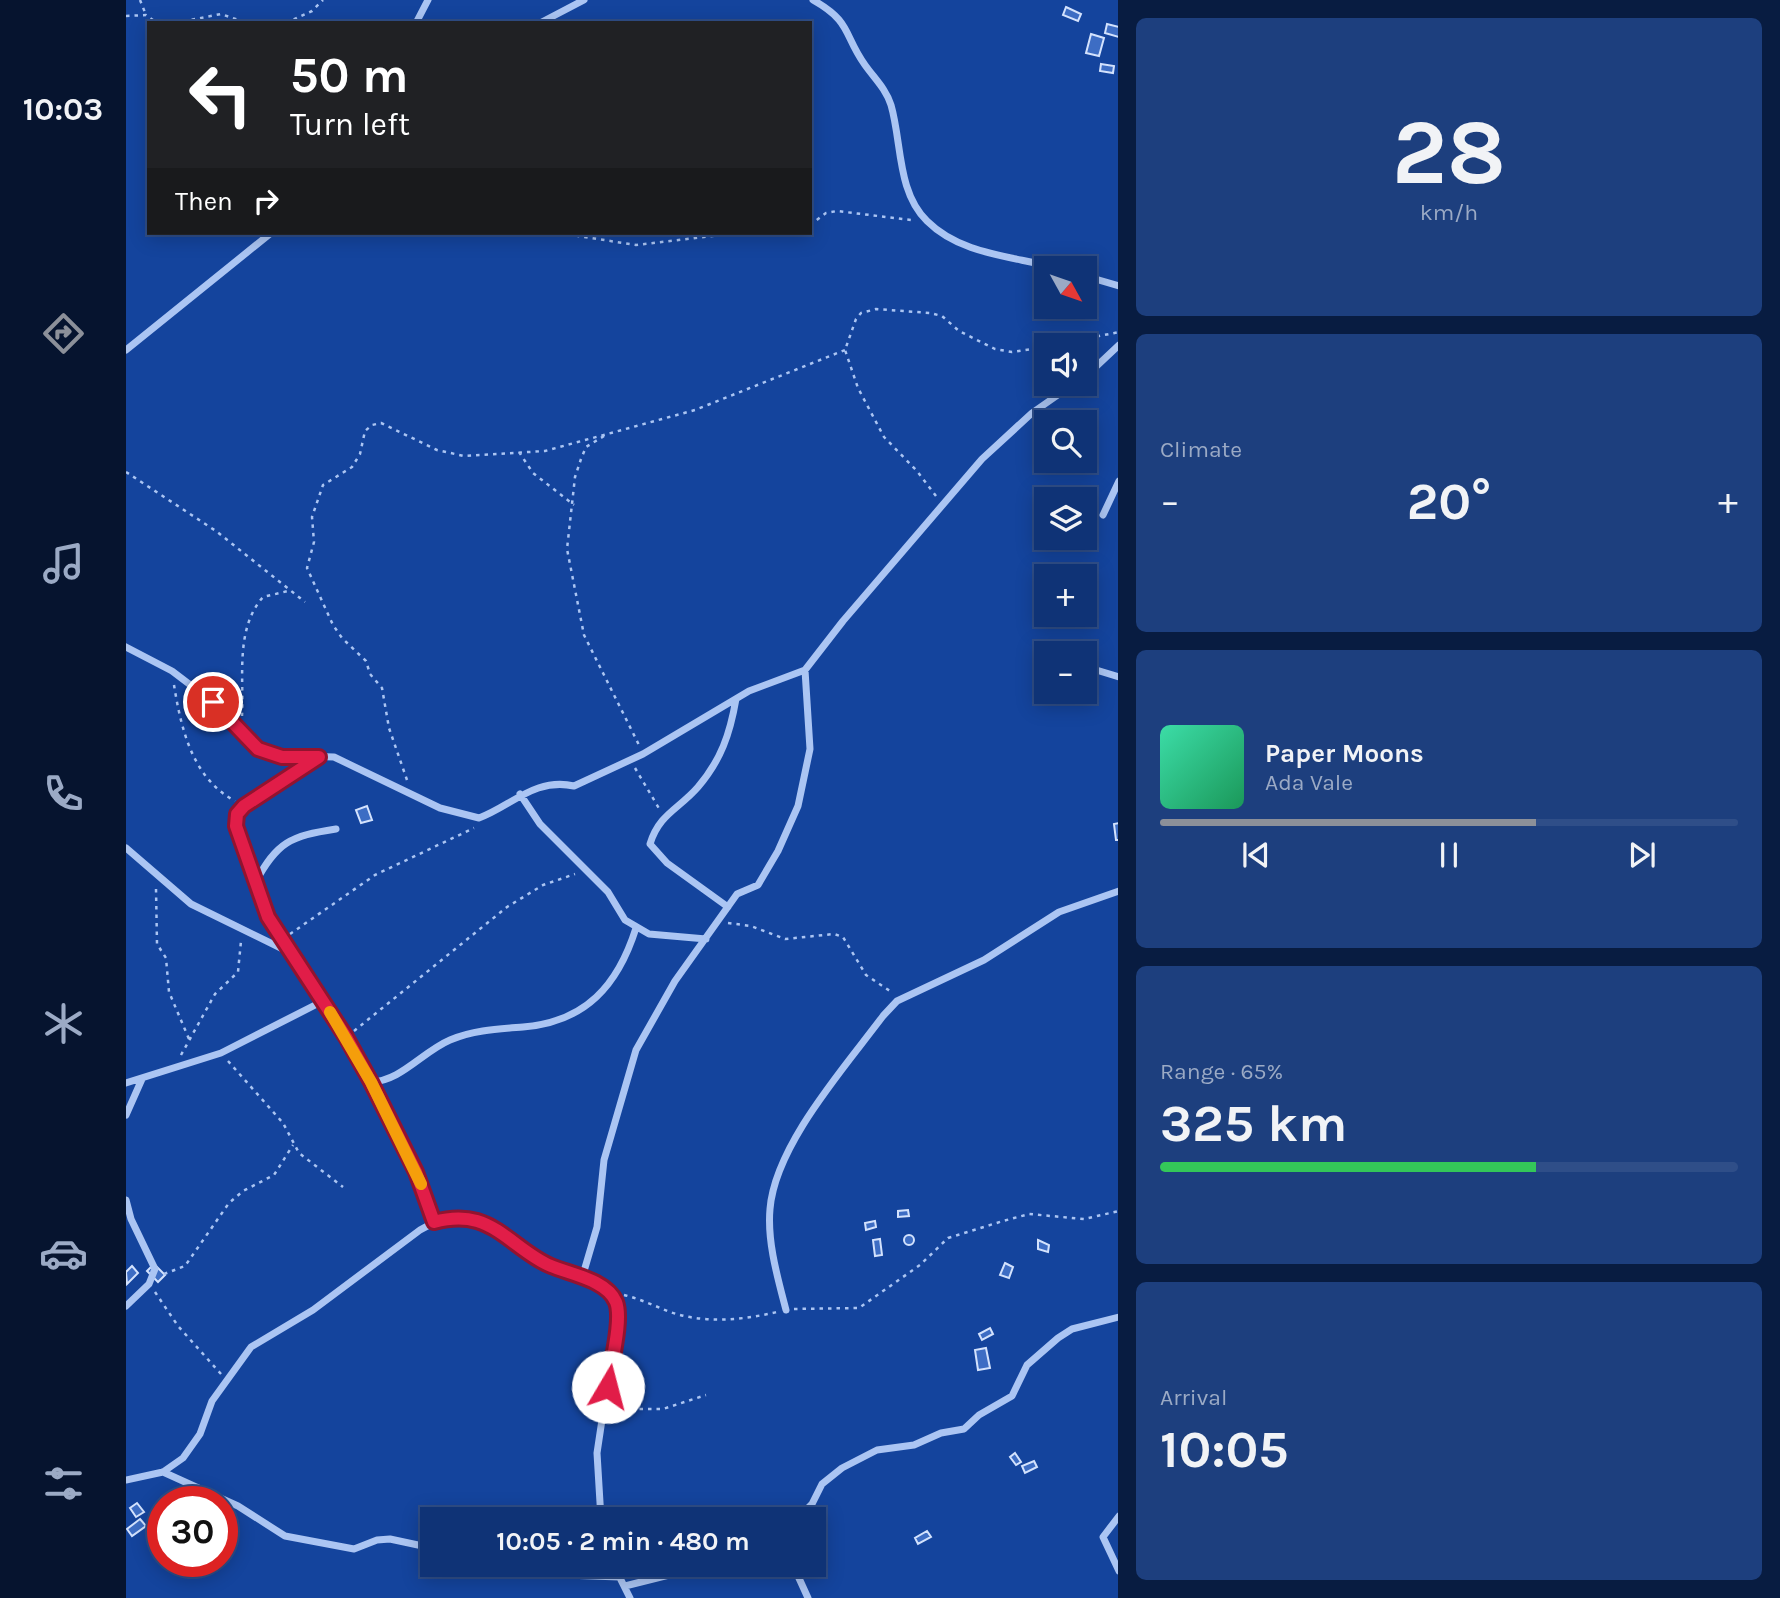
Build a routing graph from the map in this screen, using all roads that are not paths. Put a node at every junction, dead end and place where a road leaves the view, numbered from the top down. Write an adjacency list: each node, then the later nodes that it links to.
1 (428, 0): 6 (street)
2 (584, 0): 7 (street)
3 (813, 0): 5 (street)
4 (828, 0): 5 (street)
5 (829, 9): 9 (street)
6 (417, 21)
7 (544, 21)
8 (269, 235): 13 (street)
9 (1034, 263)
10 (1097, 280): 11 (street)
11 (1118, 286)
12 (1118, 345): 14 (street)
13 (126, 350)
14 (1097, 365)
15 (1056, 396): 19 (street)
16 (1118, 481): 17 (street)
17 (1103, 515)
18 (126, 647): 23 (street)
19 (805, 670): 22 (street); 29 (street)
20 (1097, 670): 21 (street)
21 (1118, 677)
22 (736, 699): 24 (street); 29 (street)
23 (319, 757): 24 (street); 27 (street)
24 (520, 794): 30 (street)
25 (336, 829): 27 (street)
26 (126, 848): 32 (street)
27 (255, 883): 32 (street)
28 (1118, 891): 42 (street)
29 (728, 907): 31 (street)
30 (636, 928): 31 (street); 35 (street)
31 (706, 939): 40 (street)
32 (290, 953): 33 (street)
33 (323, 1001): 34 (street); 35 (street)
34 (142, 1079): 36 (street); 37 (street)
35 (371, 1082): 39 (street)
36 (126, 1083)
37 (126, 1115)
38 (126, 1200): 41 (street)
39 (434, 1222): 40 (street); 44 (street)
40 (582, 1278): 46 (street)
41 (126, 1306)
42 (786, 1310)
43 (1118, 1317): 47 (street)
44 (163, 1472): 45 (street); 49 (street)
45 (126, 1480)
46 (600, 1507)
47 (809, 1507)
48 (1118, 1516): 50 (street)
49 (420, 1545)
50 (1118, 1570)
51 (620, 1577): 54 (street)
52 (661, 1577): 54 (street)
53 (799, 1577): 56 (street)
54 (625, 1586): 55 (street)
55 (631, 1598)
56 (808, 1598)

